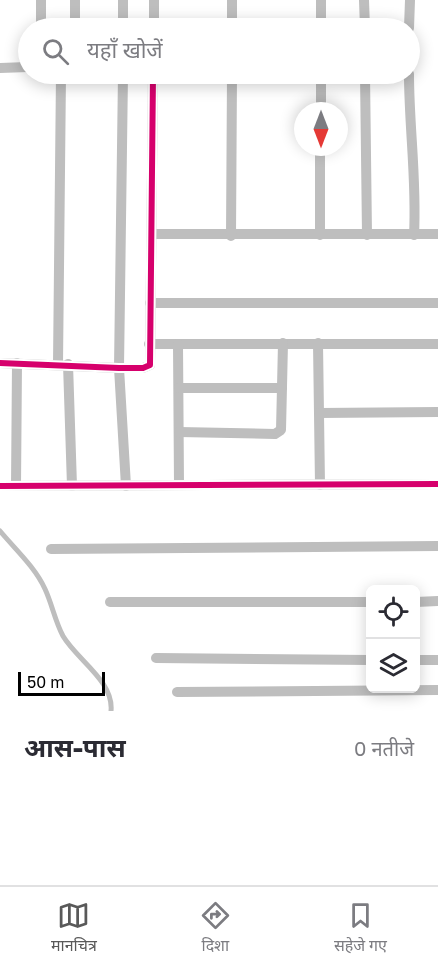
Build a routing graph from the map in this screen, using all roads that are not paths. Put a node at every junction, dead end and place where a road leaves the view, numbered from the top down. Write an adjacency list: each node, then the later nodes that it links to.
1 (41, 0): 9 (street)
2 (75, 0): 10 (street)
3 (123, 0): 11 (street)
4 (154, 0): 12 (street)
5 (232, 0): 13 (street)
6 (321, 0): 14 (street)
7 (364, 0): 15 (street)
8 (410, 0): 16 (street)
9 (41, 18)
10 (75, 18)
11 (123, 18)
12 (154, 18)
13 (232, 18)
14 (321, 18)
15 (365, 18)
16 (409, 18)
17 (18, 67): 18 (street)
18 (0, 68)
19 (61, 84): 43 (street)
20 (123, 84): 44 (street)
21 (153, 84): 28 (street)
22 (232, 84): 33 (street)
23 (321, 84): 26 (street)
24 (365, 84): 31 (street)
25 (409, 84): 32 (street)
26 (321, 102)
27 (320, 156): 30 (street)
28 (152, 234): 33 (street); 34 (street)
29 (438, 234): 32 (street)
30 (320, 235): 31 (street); 33 (street)
31 (367, 235): 32 (street)
32 (414, 235)
33 (231, 236)
34 (150, 303): 35 (street); 36 (street)
35 (438, 303)
36 (150, 344): 37 (street); 44 (street)
37 (178, 344): 38 (street); 45 (street)
38 (283, 344): 39 (street); 46 (street)
39 (318, 344): 40 (street); 48 (street)
40 (438, 344)
41 (0, 363): 42 (street)
42 (17, 363): 43 (street); 54 (street)
43 (63, 364): 44 (street); 55 (street)
44 (119, 368): 56 (street)
45 (179, 388): 46 (street); 49 (street)
46 (282, 388): 49 (street)
47 (438, 412): 48 (street)
48 (319, 413): 52 (street)
49 (179, 432): 51 (street)
50 (438, 484): 52 (street)
51 (179, 485): 52 (street); 56 (street)
52 (320, 485)
53 (0, 486): 54 (street)
54 (16, 486): 55 (street)
55 (72, 486): 56 (street)
56 (126, 486)
57 (0, 531): 70 (lane)
58 (438, 546): 59 (street)
59 (51, 549)
60 (110, 602): 61 (street)
61 (366, 602)
62 (420, 602): 63 (street)
63 (438, 602)
64 (156, 658): 65 (street)
65 (366, 660)
66 (420, 660): 67 (street)
67 (438, 660)
68 (438, 690): 69 (street)
69 (177, 692)
70 (111, 711)

